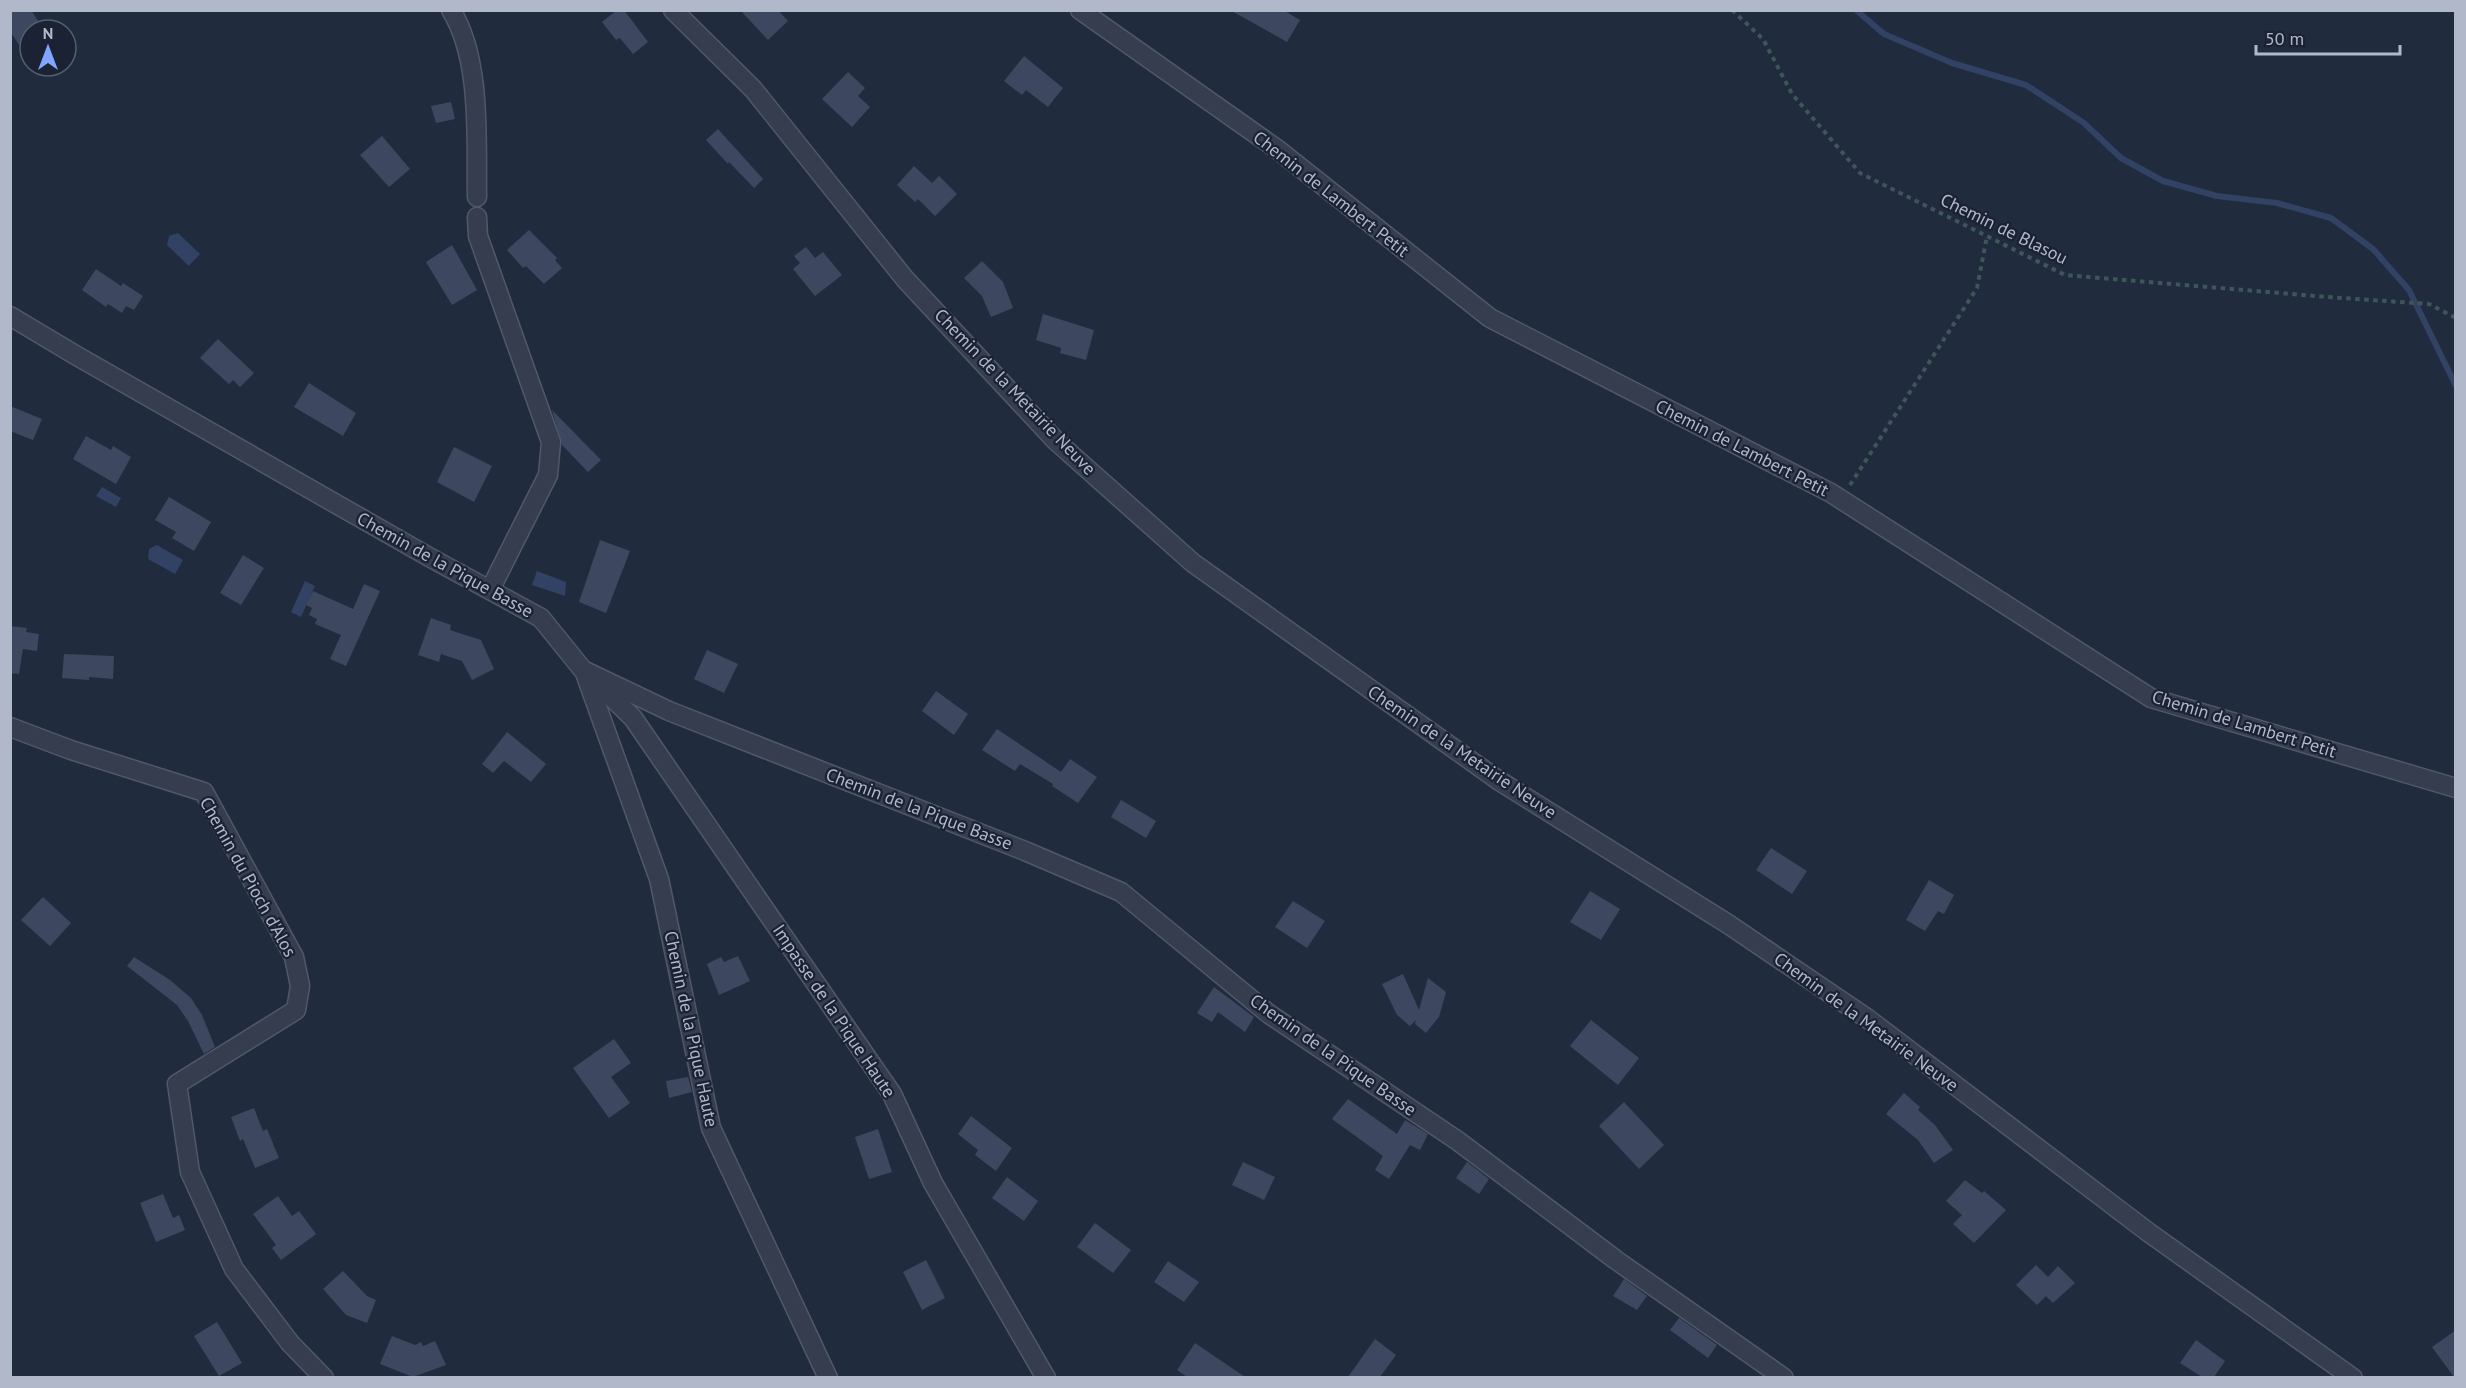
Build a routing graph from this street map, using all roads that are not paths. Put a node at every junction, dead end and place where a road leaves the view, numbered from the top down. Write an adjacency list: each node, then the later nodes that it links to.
1 (452, 10): 4 (street)
2 (673, 10): 15 (street, Chemin de la Metairie Neuve)
3 (1080, 10): 10 (street, Chemin de Lambert Petit)
4 (477, 197)
5 (477, 217): 7 (street)
6 (10, 316): 7 (street, Chemin de la Pique Basse)
7 (490, 590): 8 (street, Chemin de la Pique Basse)
8 (583, 670): 12 (street, Chemin de la Pique Haute); 13 (street, Impasse de la Pique Haute); 14 (street, Chemin de la Pique Basse)
9 (10, 727): 11 (street, Chemin du Pioch d'Alos)
10 (2456, 788)
11 (324, 1377)
12 (828, 1377)
13 (1046, 1377)
14 (1784, 1377)
15 (2353, 1377)

